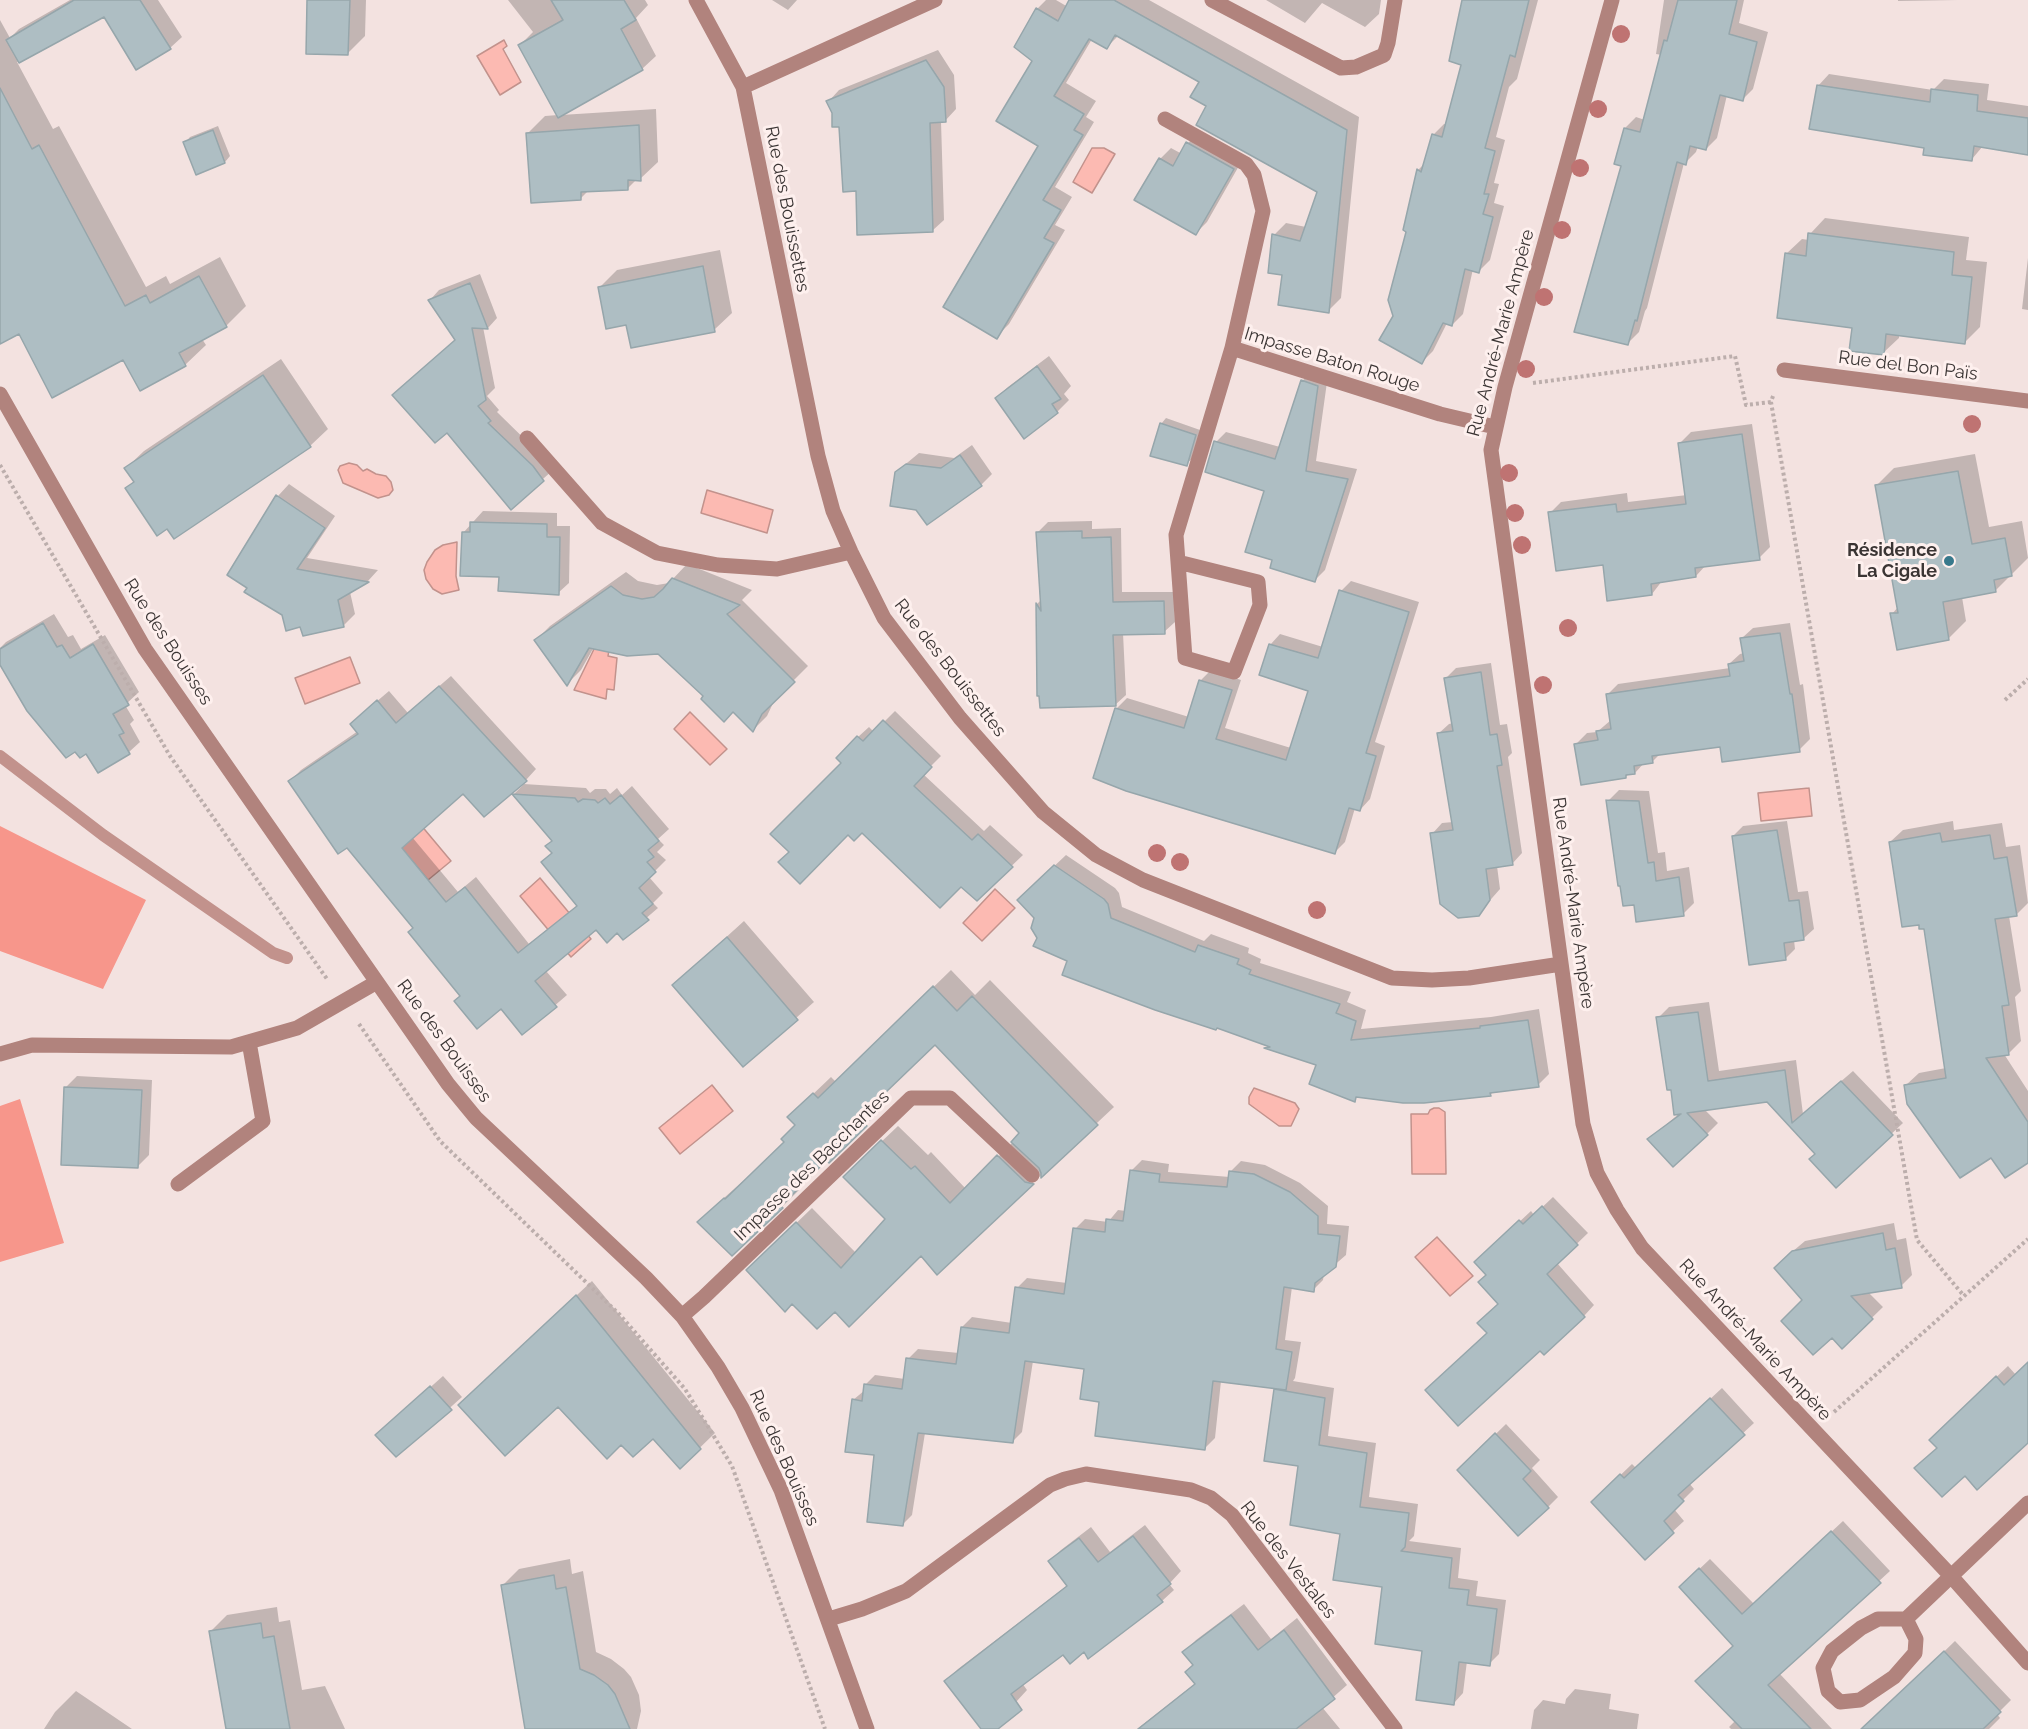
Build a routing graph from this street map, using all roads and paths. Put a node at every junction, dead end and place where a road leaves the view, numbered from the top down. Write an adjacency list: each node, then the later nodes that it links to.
1 (696, 0): 6 (street, Rue des Bouissettes)
2 (935, 0): 6 (street)
3 (1212, 0): 4 (street)
4 (1395, 0)
5 (1612, 0): 10 (street, Rue André-Marie Ampère)
6 (743, 87): 15 (street, Rue des Bouissettes)
7 (1165, 119): 8 (street)
8 (1232, 348): 13 (street, Impasse Baton Rouge); 16 (street, Impasse Baton Rouge)
9 (1784, 370): 12 (street, Rue del Bon Païs)
10 (1505, 387): 13 (street, Rue André-Marie Ampère); 26 (path)
11 (0, 394): 20 (street, Rue des Bouisses)
12 (2028, 401)
13 (1495, 427): 19 (street, Rue André-Marie Ampère)
14 (527, 438): 15 (street)
15 (851, 552): 19 (street, Rue des Bouissettes)
16 (1178, 562): 16 (street, Impasse Baton Rouge)
17 (2028, 679): 18 (path)
18 (2005, 700)
19 (1561, 964): 28 (street, Rue André-Marie Ampère)
20 (376, 982): 21 (street); 27 (street, Rue des Bouisses)
21 (249, 1042): 22 (street); 24 (street)
22 (0, 1054)
23 (1032, 1175): 27 (street, Impasse des Bacchantes)
24 (178, 1184)
25 (2028, 1239): 26 (path)
26 (1964, 1296): 28 (path)
27 (682, 1316): 32 (street, Rue des Bouisses)
28 (1813, 1431): 30 (street, Rue André-Marie Ampère)
29 (2028, 1503): 30 (street)
30 (1951, 1576): 31 (street); 33 (street, Rue André-Marie Ampère)
31 (1906, 1618): 31 (street)
32 (829, 1619): 34 (street, Rue des Bouisses); 35 (street, Rue des Vestales)
33 (2028, 1663)
34 (867, 1729)
35 (1395, 1729)

